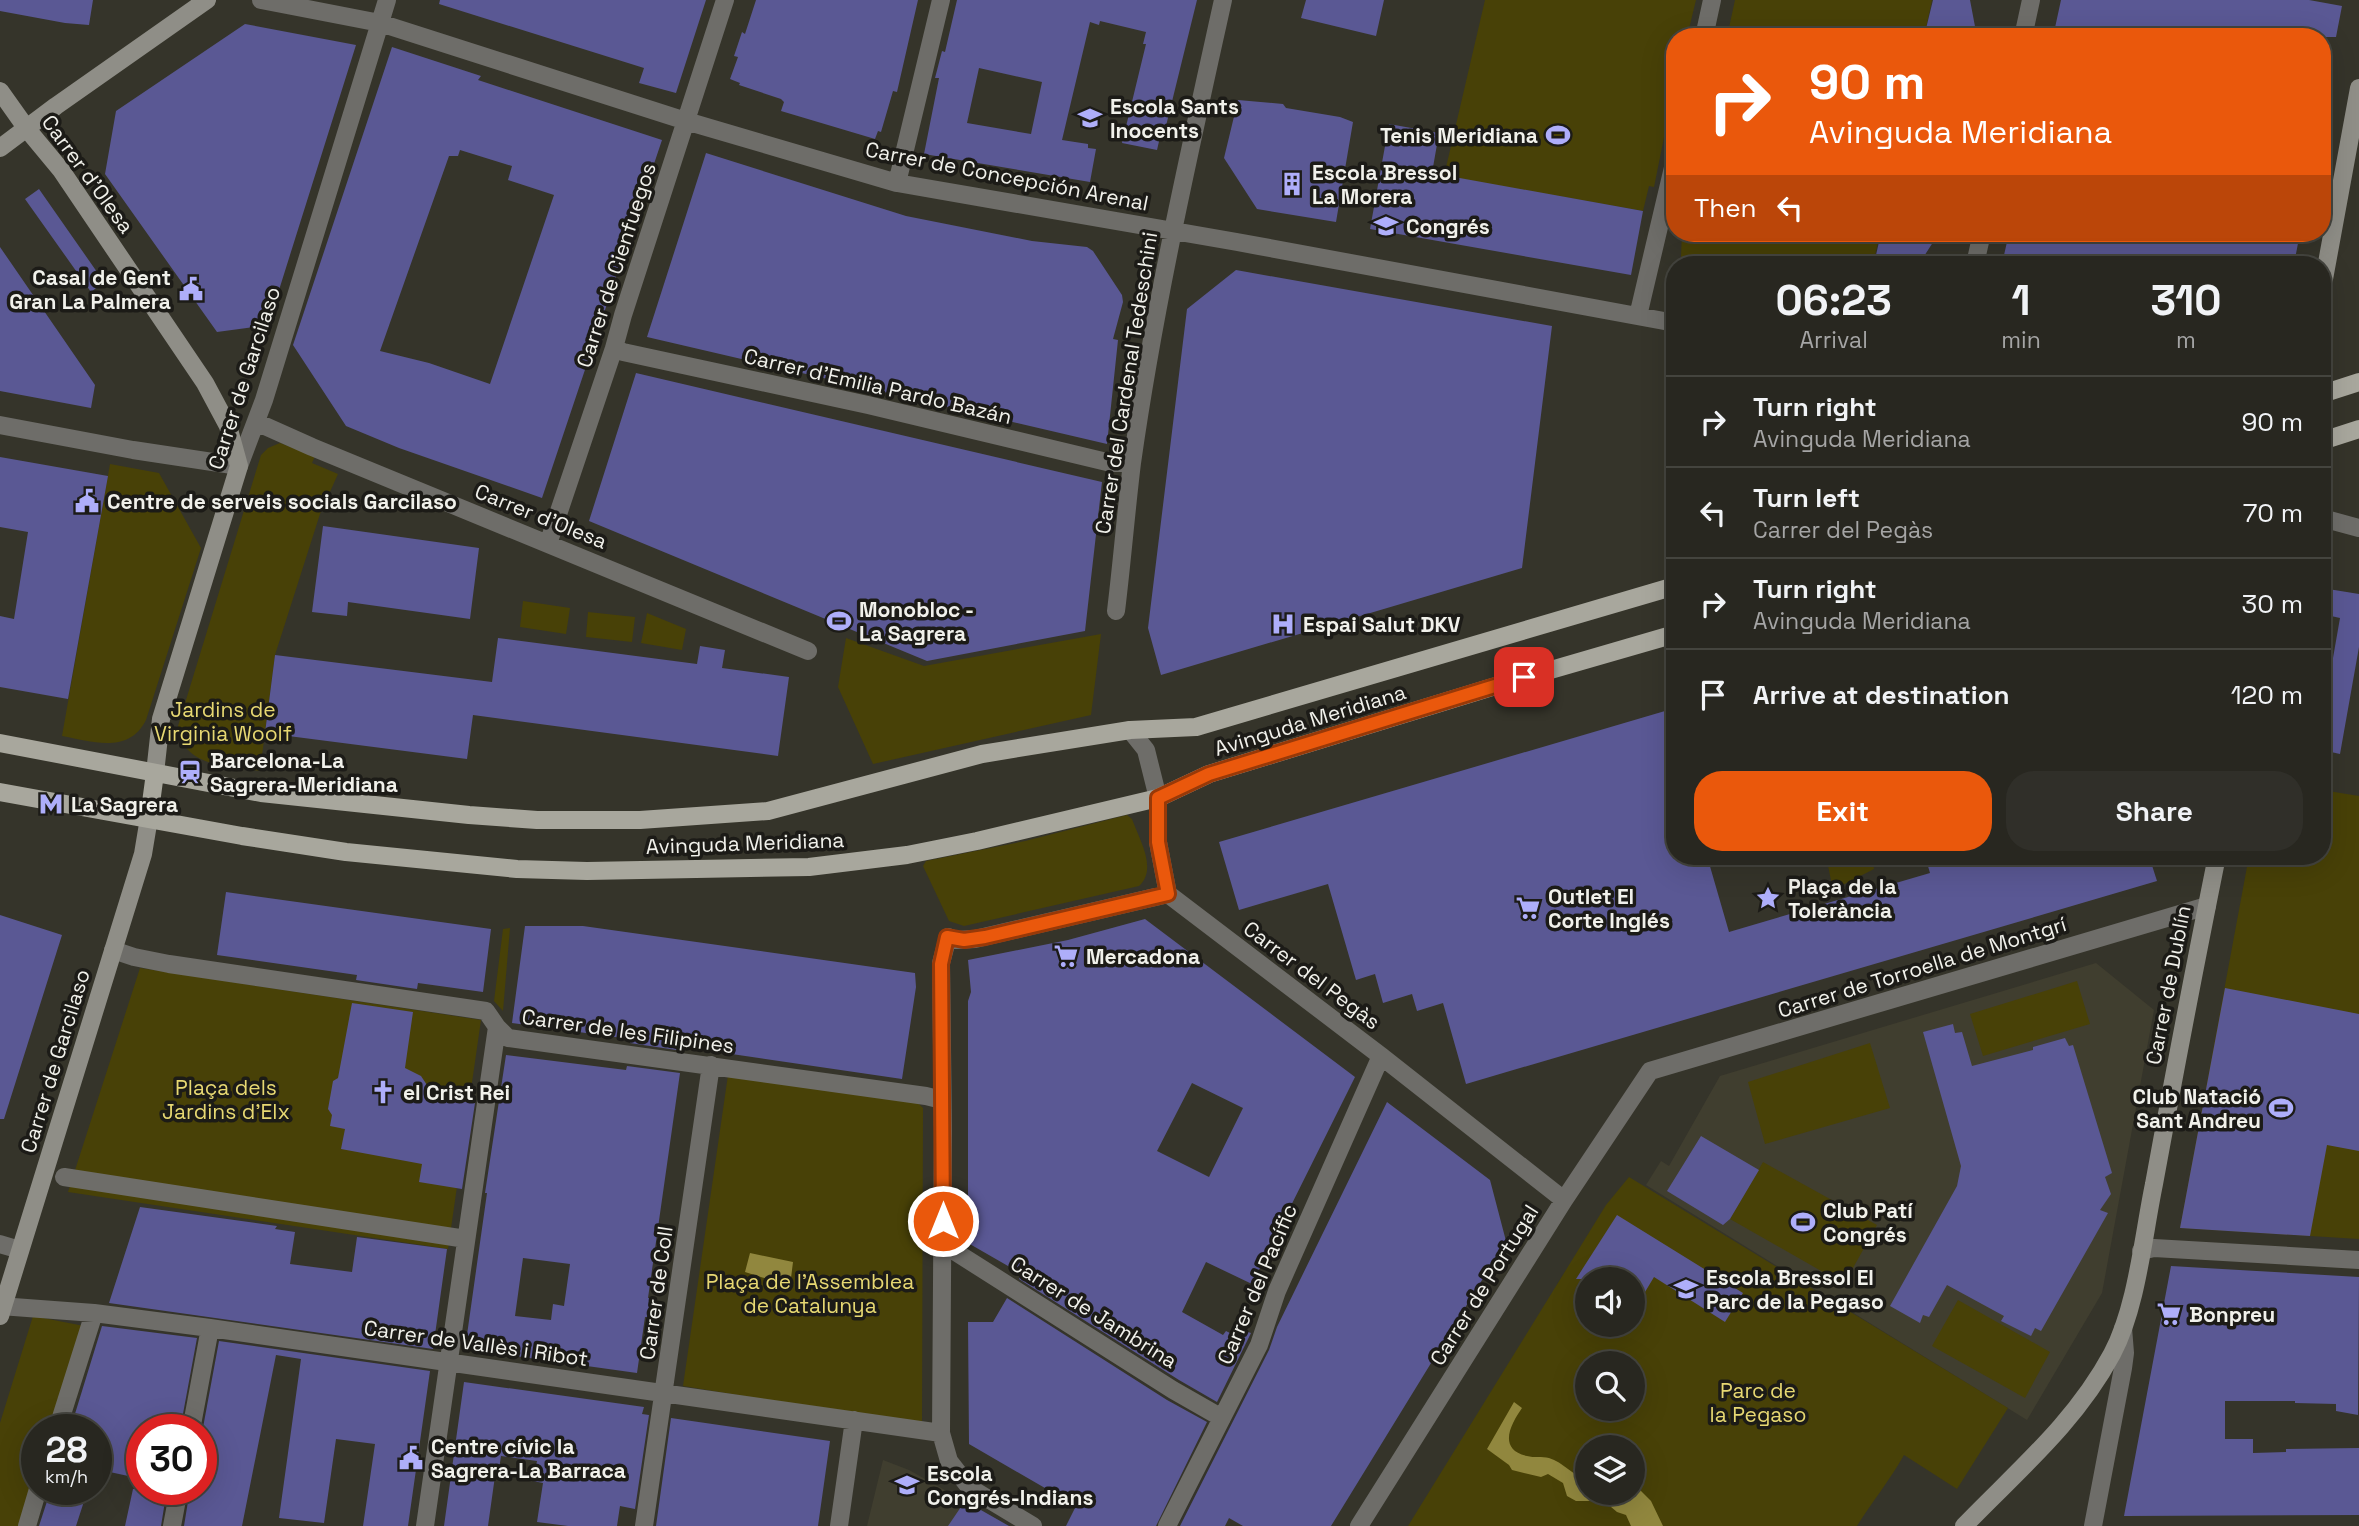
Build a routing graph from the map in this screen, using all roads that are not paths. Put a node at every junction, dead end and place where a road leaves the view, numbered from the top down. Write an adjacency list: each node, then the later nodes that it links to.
1 (206, 0): 15 (street)
2 (261, 0): 9 (street, Carrer de Concepción Arenal)
3 (387, 0): 9 (street, Carrer de Garcilaso)
4 (725, 0): 14 (street, Carrer de Cienfuegos)
5 (941, 0): 17 (street)
6 (1223, 0): 19 (street, Carrer del Cardenal Tedeschini)
7 (1712, 0): 10 (street)
8 (2031, 0): 11 (street)
9 (380, 23): 14 (street, Carrer de Concepción Arenal); 26 (street, Carrer de Garcilaso)
10 (1706, 28)
11 (2025, 28)
12 (2359, 88): 20 (street)
13 (0, 91): 15 (street, Carrer d'Olesa)
14 (686, 121): 17 (street, Carrer de Concepción Arenal); 23 (street, Carrer de Cienfuegos)
15 (27, 129): 16 (street); 31 (street, Carrer d'Olesa)
16 (0, 148)
17 (897, 183): 19 (street, Carrer de Concepción Arenal)
18 (1666, 197): 21 (street)
19 (1172, 231): 21 (street, Carrer de Concepción Arenal); 30 (street, Carrer del Cardenal Tedeschini)
20 (2331, 240)
21 (1638, 316): 22 (street, Carrer de Concepción Arenal)
22 (1666, 321)
23 (614, 348): 30 (street, Carrer d'Emilia Pardo Bazán); 34 (street, Carrer de Cienfuegos)
24 (2359, 382): 25 (main road)
25 (2331, 391)
26 (256, 422): 31 (street, Carrer de Garcilaso); 34 (street, Carrer d'Olesa)
27 (0, 425): 31 (street)
28 (2359, 429): 29 (main road)
29 (2331, 438)
30 (1132, 463): 36 (street, Carrer del Cardenal Tedeschini)
31 (239, 466): 41 (street, Carrer de Garcilaso)
32 (2331, 520): 33 (street)
33 (2359, 528)
34 (548, 544): 38 (street, Carrer d'Olesa)
35 (1666, 589): 39 (main road, Avinguda Meridiana)
36 (1116, 611)
37 (1666, 637): 43 (main road, Avinguda Meridiana)
38 (808, 651)
39 (1130, 730): 41 (main road, Avinguda Meridiana); 43 (street)
40 (0, 743): 41 (main road, Avinguda Meridiana)
41 (155, 773): 44 (main road)
42 (0, 792): 44 (main road, Avinguda Meridiana)
43 (1158, 798): 44 (main road, Avinguda Meridiana); 46 (street)
44 (149, 818): 48 (street, Carrer de Garcilaso)
45 (2215, 865): 47 (street, Carrer de Dublín)
46 (1168, 894): 50 (street, Carrer del Pegàs); 53 (street)
47 (2207, 906): 52 (street, Carrer de Torroella de Montgrí); 60 (street, Carrer de Dublín)
48 (113, 950): 49 (street, Carrer de les Filipines); 59 (street, Carrer de Garcilaso)
49 (497, 1027): 51 (street, Carrer de les Filipines); 56 (street)
50 (1381, 1056): 55 (street, Carrer del Pegàs); 70 (street, Carrer del Pacífic)
51 (711, 1065): 53 (street, Carrer de les Filipines); 67 (street, Carrer de Coll)
52 (1650, 1071): 55 (street, Carrer de Portugal)
53 (942, 1100): 58 (street)
54 (64, 1177): 56 (street)
55 (1564, 1200): 82 (street, Carrer de Portugal)
56 (466, 1239): 66 (street)
57 (0, 1244): 59 (street)
58 (943, 1244): 70 (street, Carrer de Jambrina); 72 (street)
59 (20, 1250): 62 (street, Carrer de Garcilaso)
60 (2141, 1251): 61 (street); 65 (street, Carrer de Dublín)
61 (2359, 1260)
62 (1, 1310): 63 (street, Carrer de Vallès i Ribot)
63 (94, 1313): 64 (street, Carrer de Vallès i Ribot); 68 (street)
64 (210, 1328): 66 (street, Carrer de Vallès i Ribot); 69 (street)
65 (2123, 1328): 83 (street, Carrer de Dublín); 84 (street)
66 (448, 1361): 67 (street, Carrer de Vallès i Ribot); 77 (street)
67 (664, 1394): 71 (street, Carrer de Vallès i Ribot); 78 (street, Carrer de Coll)
68 (62, 1414)
69 (194, 1414)
70 (1222, 1418): 81 (street, Carrer del Pacífic)
71 (854, 1420): 72 (street, Carrer de Vallès i Ribot); 79 (street)
72 (941, 1433): 80 (street)
73 (33, 1505): 75 (street)
74 (176, 1505): 76 (street)
75 (27, 1526)
76 (172, 1526)
77 (425, 1526)
78 (644, 1526)
79 (839, 1526)
80 (1033, 1526)
81 (1167, 1526)
82 (1359, 1526)
83 (1964, 1526)
84 (2093, 1526)

